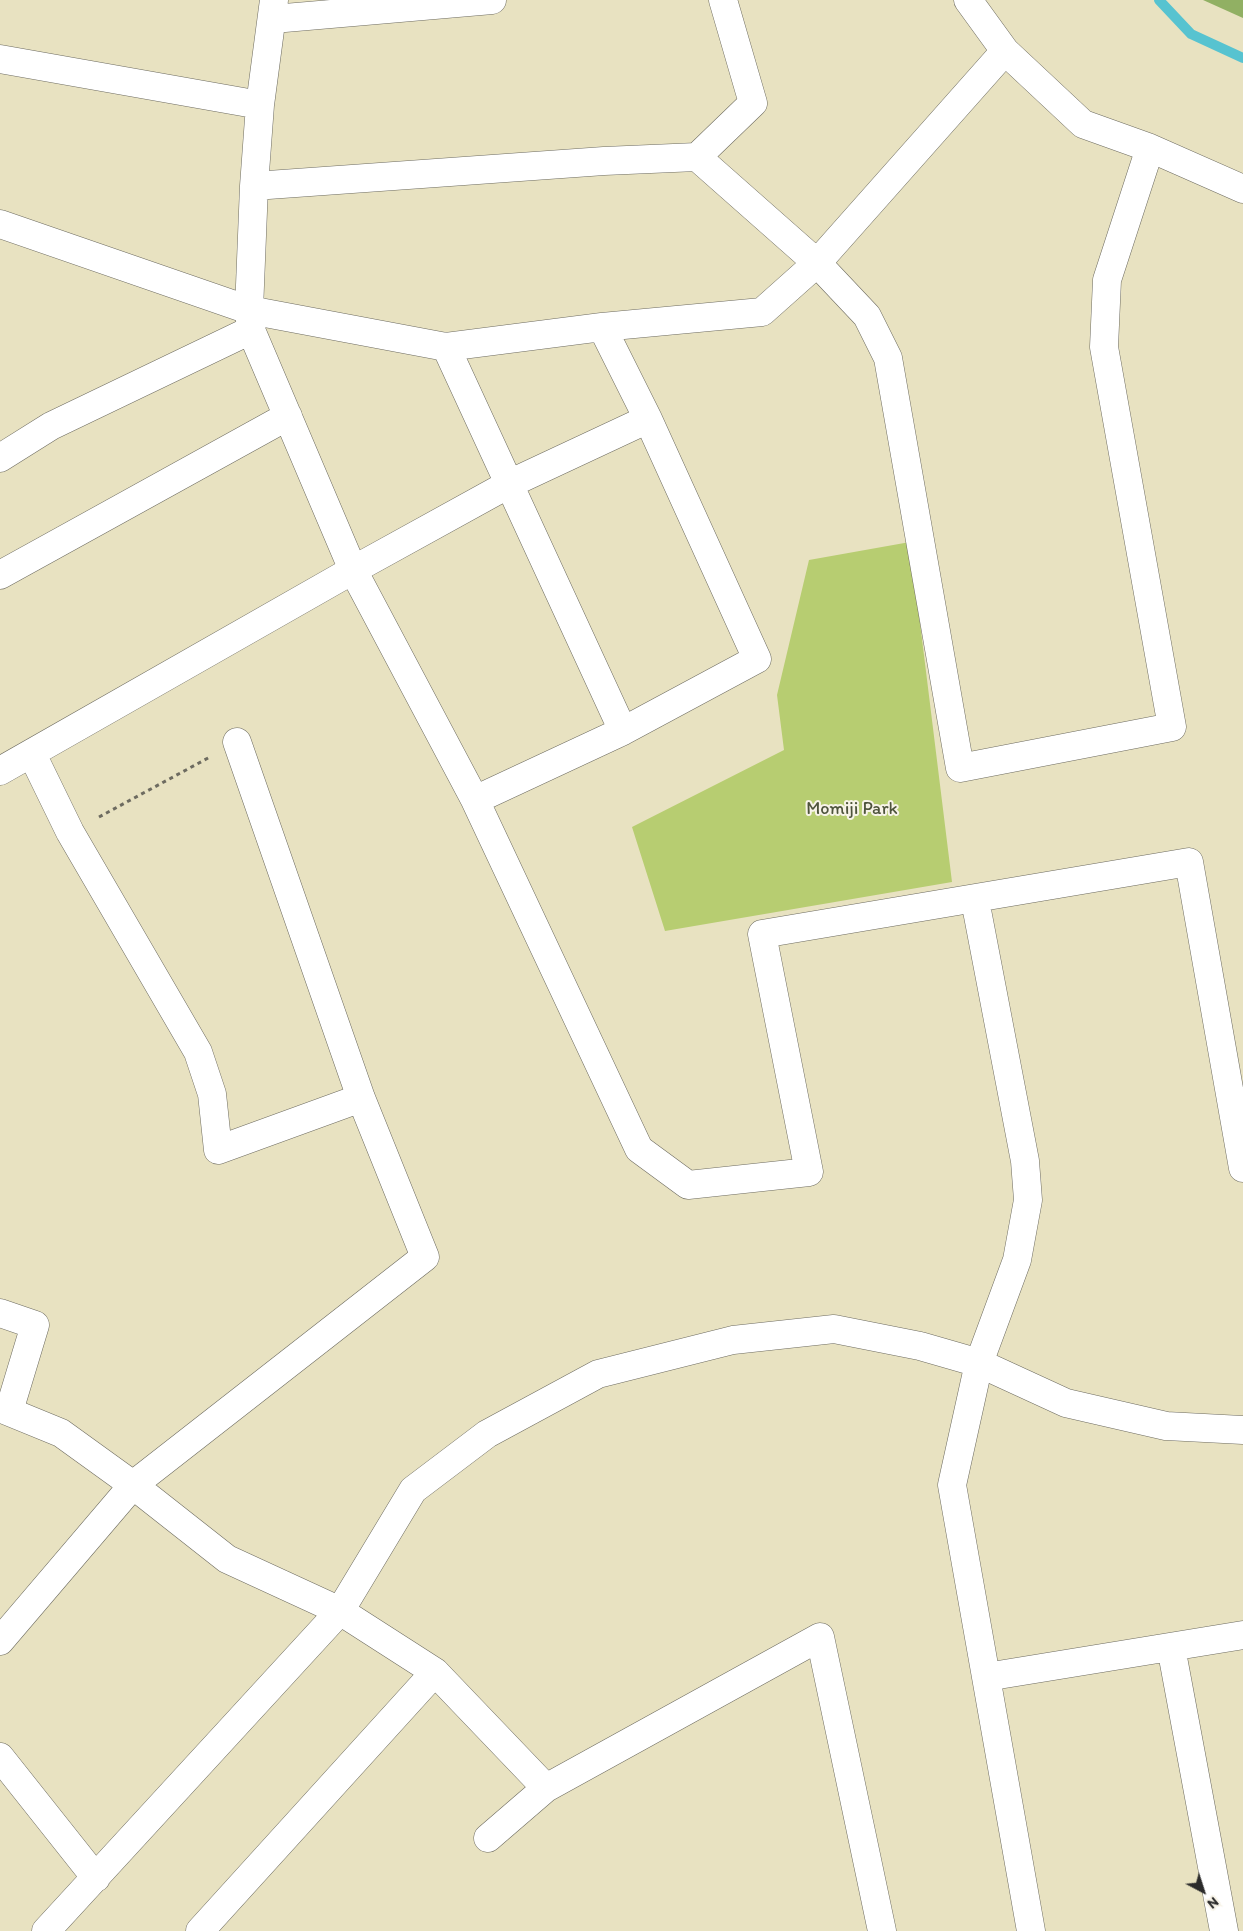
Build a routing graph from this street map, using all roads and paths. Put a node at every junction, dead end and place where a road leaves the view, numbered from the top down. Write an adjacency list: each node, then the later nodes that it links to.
1 (492, 0): 4 (street)
2 (723, 0): 9 (street)
3 (968, 0): 5 (street)
4 (273, 9): 7 (street)
5 (1005, 51): 8 (street); 13 (street)
6 (0, 59): 7 (street)
7 (260, 105): 10 (street)
8 (1150, 148): 11 (street); 13 (street)
9 (697, 158): 10 (street); 13 (street)
10 (254, 186): 14 (street)
11 (1243, 188)
12 (0, 224): 14 (street)
13 (817, 263): 15 (street)
14 (250, 320): 16 (street); 17 (street); 19 (street)
15 (602, 327): 16 (street); 18 (street)
16 (446, 347): 20 (street)
17 (288, 416): 21 (street); 22 (street)
18 (648, 420): 20 (street); 23 (street)
19 (0, 458)
20 (509, 484): 21 (street); 23 (street)
21 (354, 570): 25 (street); 27 (street)
22 (0, 575)
23 (624, 730): 27 (street)
24 (236, 742): 28 (path); 30 (street)
25 (32, 754): 26 (street); 28 (street)
26 (0, 771)
27 (475, 800): 29 (street)
28 (70, 832): 30 (street)
29 (975, 900): 31 (street); 33 (street)
30 (360, 1098): 36 (street)
31 (1243, 1168)
32 (0, 1313): 34 (street)
33 (978, 1363): 35 (street); 37 (street); 42 (street)
34 (5, 1410): 36 (street)
35 (1243, 1430)
36 (133, 1485): 37 (street); 38 (street)
37 (340, 1611): 41 (street); 46 (street)
38 (3, 1631)
39 (1243, 1636): 40 (street)
40 (1171, 1647): 42 (street); 51 (street)
41 (435, 1672): 44 (street); 48 (street)
42 (986, 1677): 50 (street)
43 (0, 1757): 46 (street)
44 (546, 1788): 45 (street); 49 (street)
45 (488, 1838)
46 (96, 1878): 47 (street)
47 (46, 1931)
48 (200, 1931)
49 (882, 1931)
50 (1031, 1931)
51 (1224, 1931)

